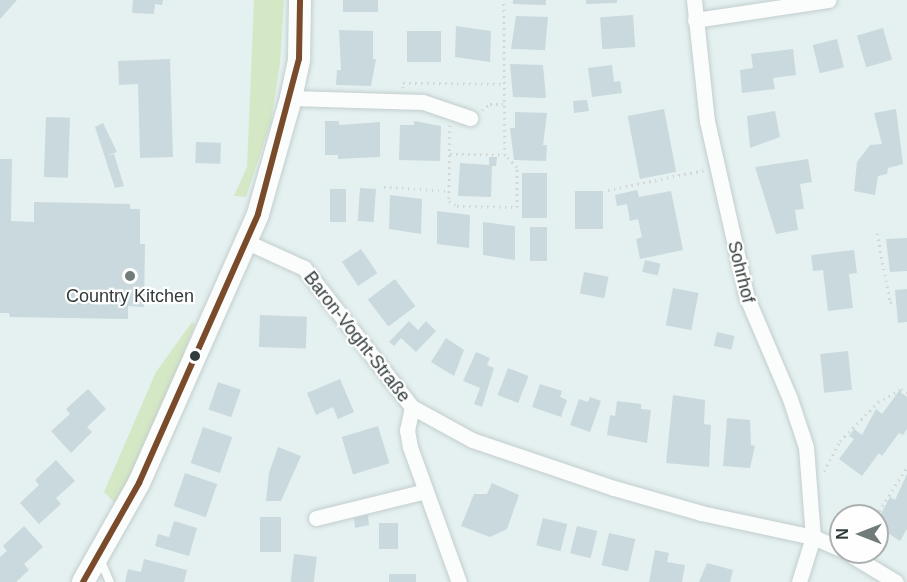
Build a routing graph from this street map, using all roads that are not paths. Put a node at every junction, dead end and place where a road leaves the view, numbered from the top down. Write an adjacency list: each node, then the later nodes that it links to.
1 (300, 0): 5 (street)
2 (694, 0): 4 (street, Sohrhof)
3 (829, 0): 4 (street)
4 (695, 20): 11 (street, Sohrhof)
5 (291, 98): 6 (street); 7 (street)
6 (471, 118)
7 (247, 242): 8 (street, Baron-Voght-Straße); 13 (street)
8 (412, 407): 9 (street); 11 (street, Baron-Voght-Straße)
9 (426, 491): 10 (street); 17 (street)
10 (316, 518)
11 (813, 537): 12 (street, Baron-Voght-Straße); 18 (street)
12 (829, 544)
13 (97, 555): 15 (street); 16 (lane)
14 (866, 564): 19 (street)
15 (82, 582)
16 (110, 582)
17 (459, 582)
18 (799, 582)
19 (896, 582)

